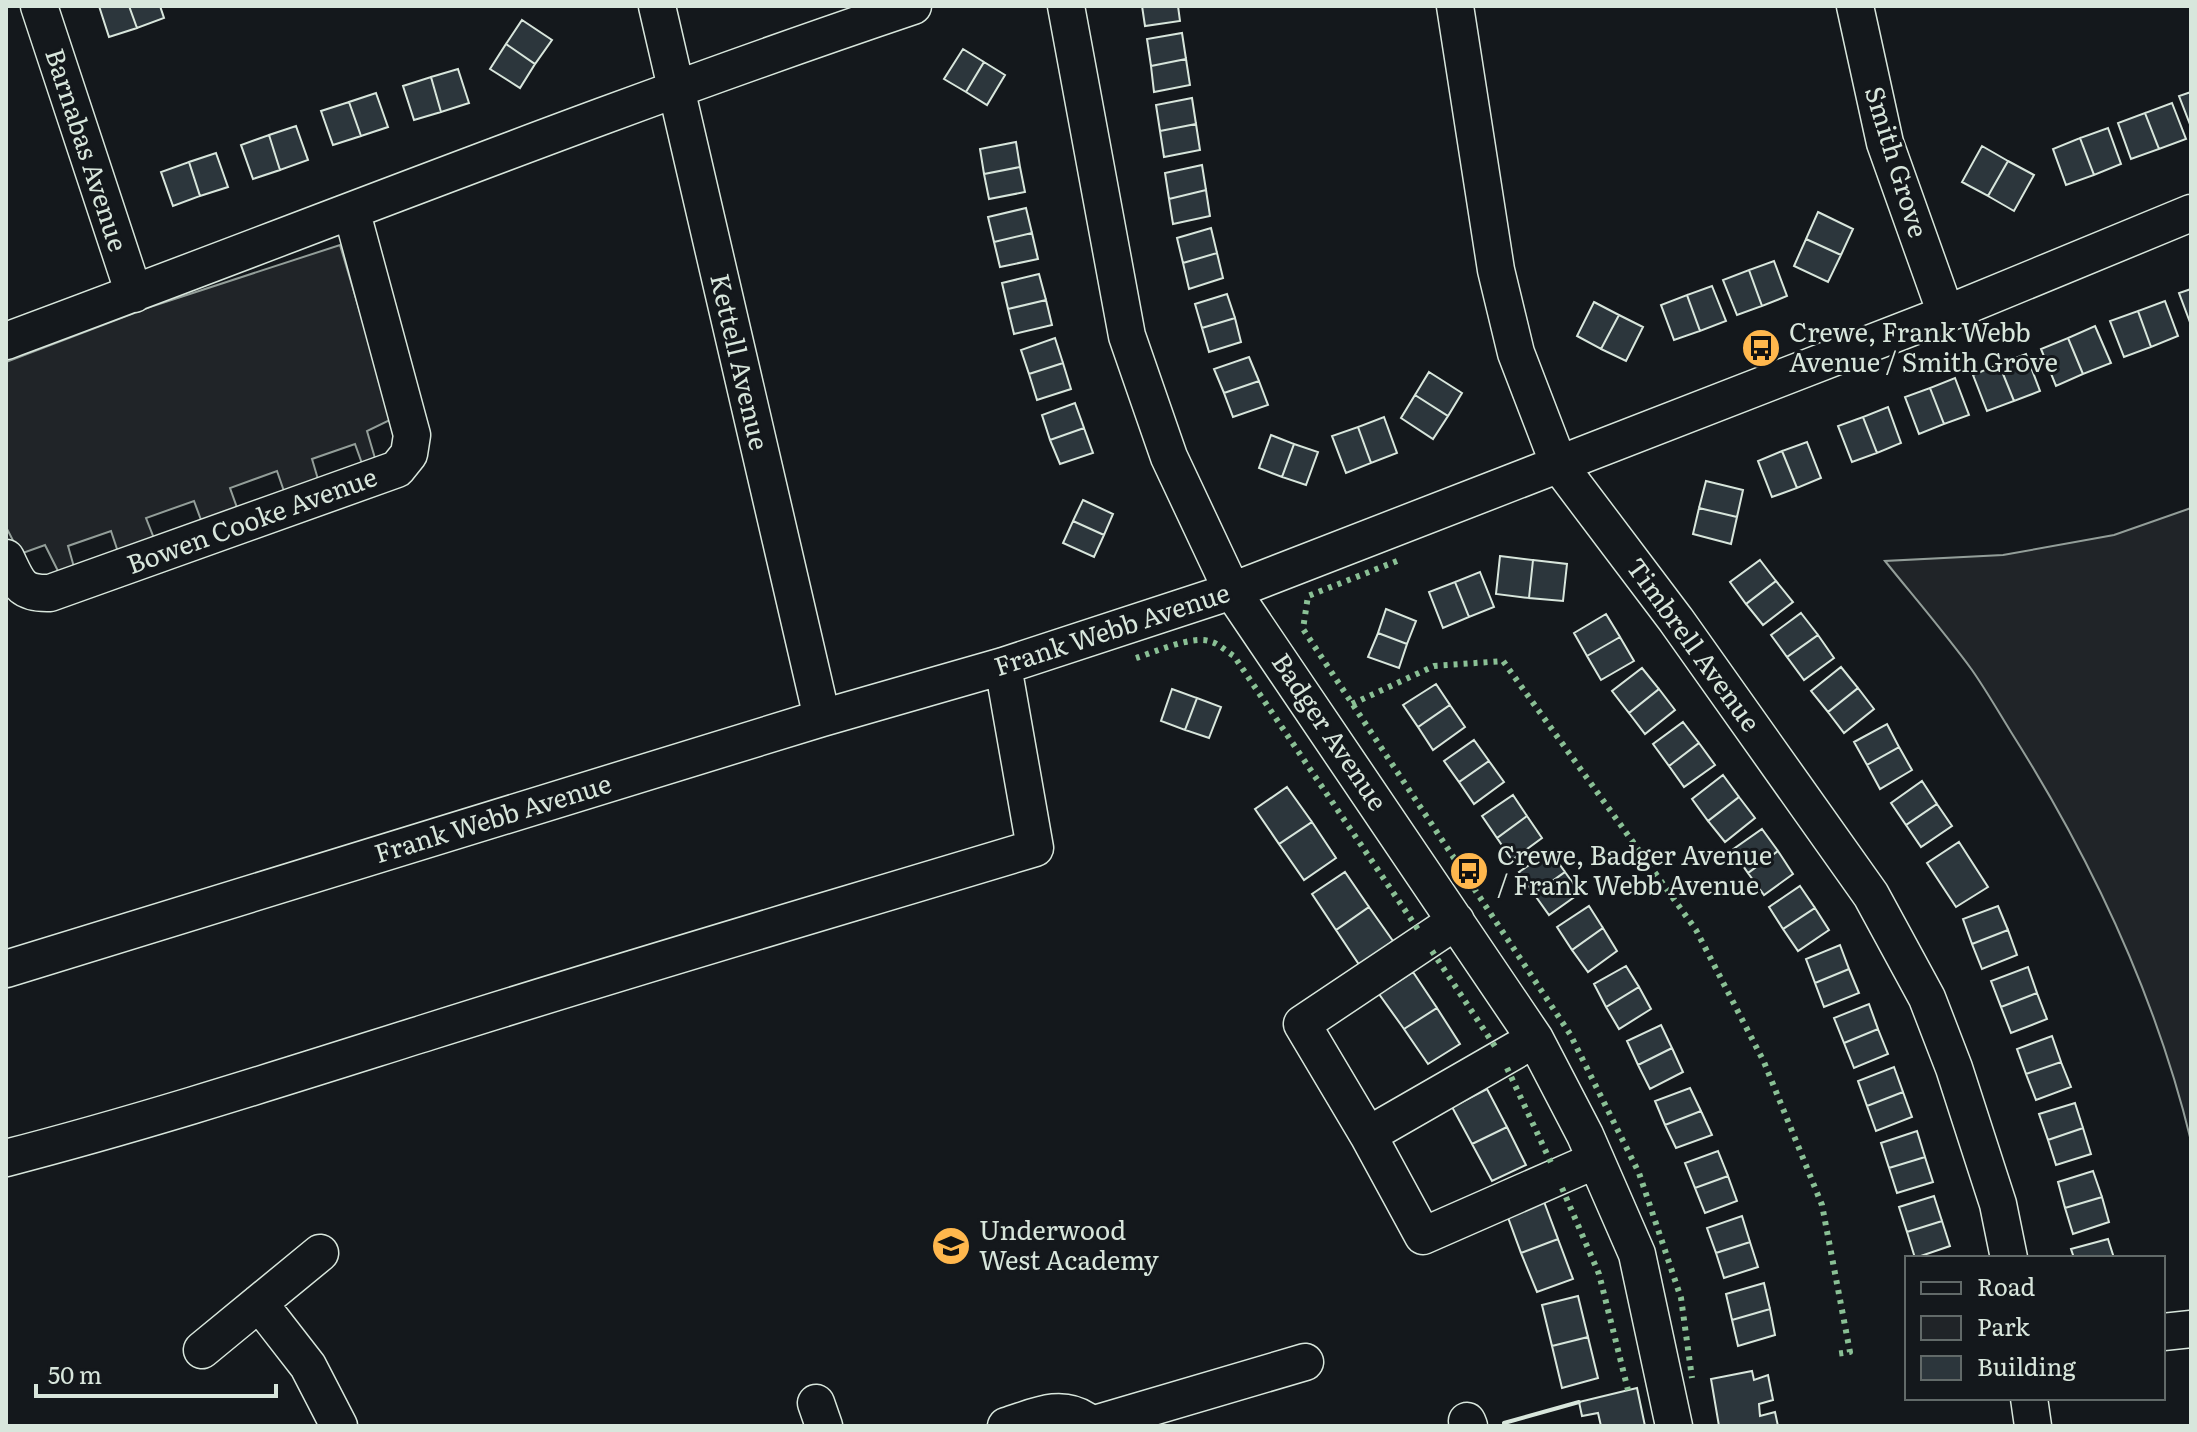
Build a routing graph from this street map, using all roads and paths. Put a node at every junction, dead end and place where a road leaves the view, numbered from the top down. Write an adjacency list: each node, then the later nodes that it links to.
1 (39, 6): 10 (street, Barnabas Avenue)
2 (657, 6): 7 (street, Kettell Avenue)
3 (913, 6): 7 (street)
4 (1066, 6): 15 (street, Badger Avenue)
5 (1455, 6): 13 (street, Timbrell Avenue)
6 (1855, 6): 11 (street, Smith Grove)
7 (675, 87): 8 (street); 17 (street, Kettell Avenue)
8 (352, 213): 10 (street); 14 (street, Bowen Cooke Avenue)
9 (2191, 213): 11 (street, Frank Webb Avenue)
10 (134, 294): 12 (street)
11 (1946, 314): 13 (street, Frank Webb Avenue)
12 (6, 341)
13 (1559, 465): 15 (street, Frank Webb Avenue); 25 (street, Timbrell Avenue)
14 (6, 558)
15 (1232, 591): 16 (street, Frank Webb Avenue); 18 (street, Badger Avenue)
16 (1003, 666): 17 (street, Frank Webb Avenue); 22 (street)
17 (822, 718): 19 (street, Frank Webb Avenue)
18 (1456, 921): 20 (street, Badger Avenue); 21 (street)
19 (6, 969)
20 (1535, 1039): 21 (street); 23 (street, Badger Avenue)
21 (1368, 1135): 23 (street)
22 (6, 1158)
23 (1596, 1160): 35 (street, Badger Avenue)
24 (320, 1253): 26 (street)
25 (2009, 1256)
26 (259, 1303): 29 (street); 32 (street)
27 (2191, 1329): 28 (street)
28 (2165, 1332)
29 (202, 1350)
30 (1305, 1362): 34 (street)
31 (2029, 1400): 36 (street)
32 (339, 1426)
33 (1006, 1426): 34 (street)
34 (1087, 1426)
35 (1674, 1426)
36 (2033, 1426)

